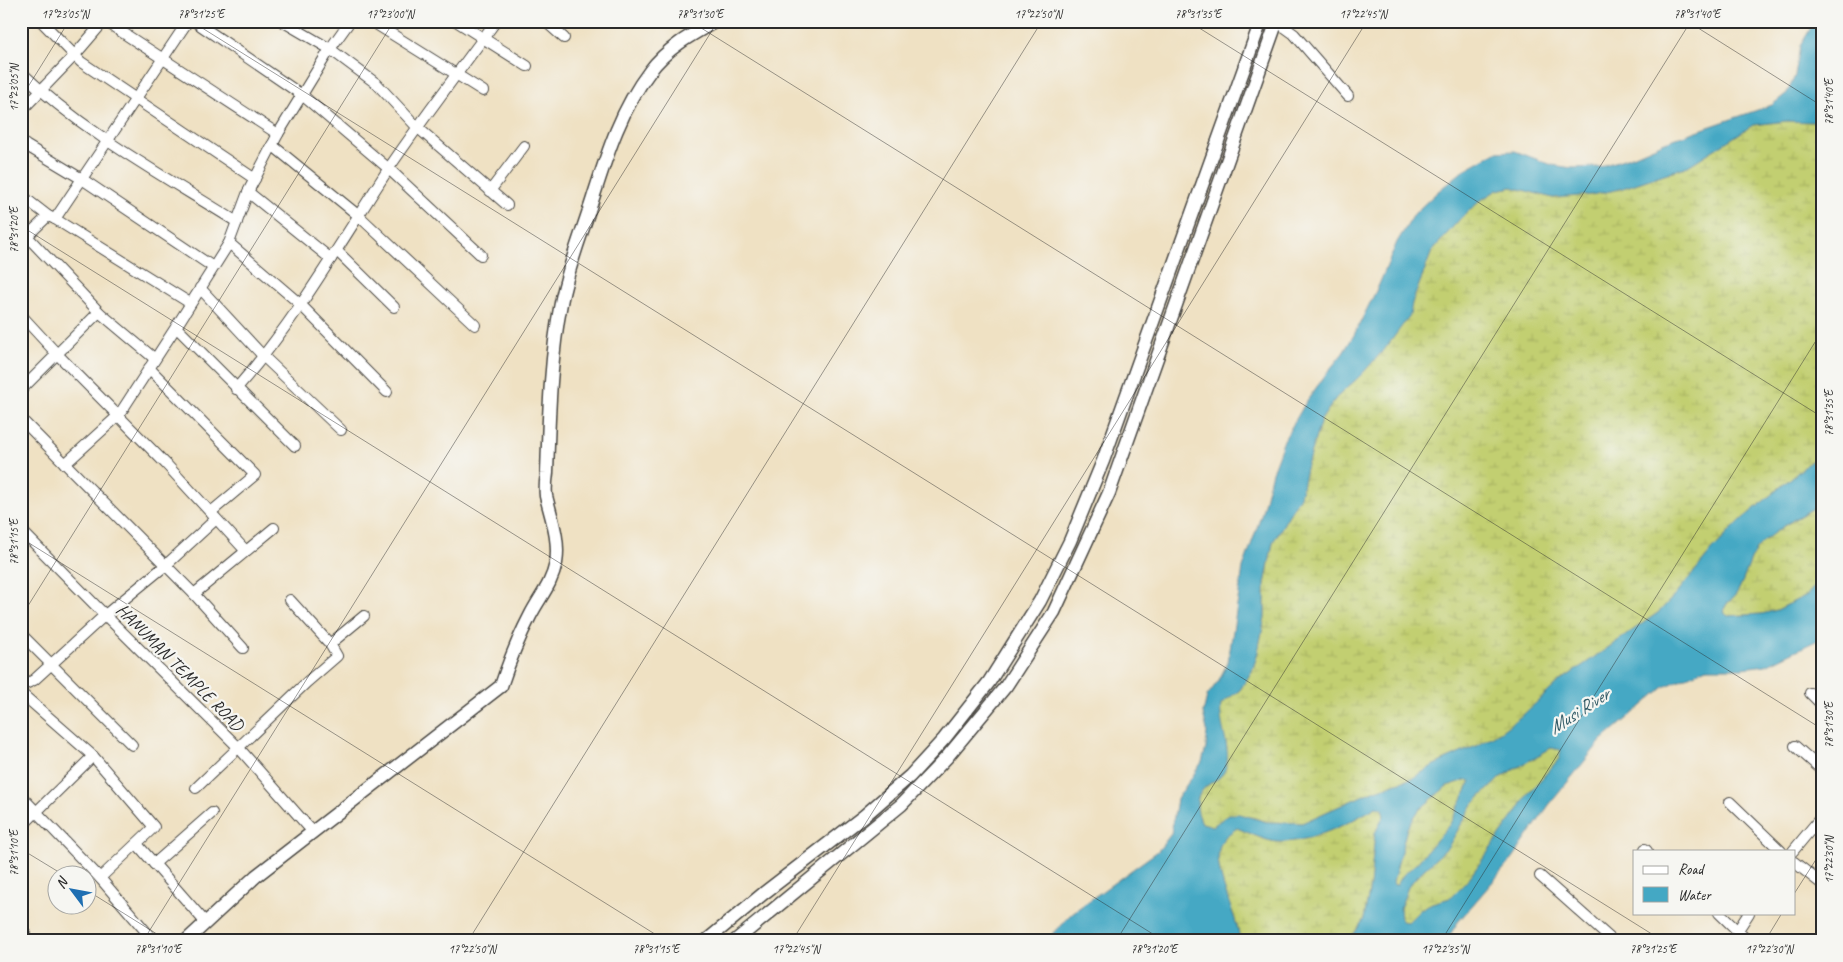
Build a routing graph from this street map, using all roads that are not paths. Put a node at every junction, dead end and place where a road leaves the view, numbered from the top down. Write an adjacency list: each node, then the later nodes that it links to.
1 (41, 21): 17 (street)
2 (105, 21): 17 (street); 18 (street)
3 (188, 21): 18 (street)
4 (194, 21): 24 (street)
5 (282, 21): 16 (street)
6 (350, 21): 16 (street)
7 (371, 21): 21 (street)
8 (456, 21): 15 (street)
9 (496, 21): 15 (street)
10 (545, 21): 14 (street)
11 (716, 21): 98 (street)
12 (1262, 21): 113 (street)
13 (1277, 21): 25 (street); 114 (street)
14 (564, 38)
15 (483, 39): 19 (street); 21 (street)
16 (330, 49): 24 (street); 28 (street)
17 (74, 56): 23 (street); 26 (street)
18 (162, 58): 26 (street); 29 (street)
19 (528, 66)
20 (21, 72): 23 (street)
21 (457, 74): 22 (street); 28 (street)
22 (483, 90)
23 (40, 91): 27 (street); 30 (street)
24 (302, 95): 29 (street); 34 (street)
25 (1348, 96)
26 (135, 98): 30 (street); 36 (street)
27 (21, 111)
28 (417, 127): 34 (street); 37 (street)
29 (278, 134): 32 (street)
30 (107, 140): 35 (street); 43 (street)
31 (21, 141): 35 (street)
32 (272, 145): 36 (street); 41 (street)
33 (524, 146): 37 (street)
34 (389, 169): 41 (street); 47 (street)
35 (82, 179): 42 (street); 48 (street)
36 (255, 179): 38 (street)
37 (490, 191): 40 (street)
38 (248, 192): 43 (street); 46 (street)
39 (21, 195): 42 (street)
40 (507, 205)
41 (359, 216): 46 (street); 55 (street)
42 (51, 218): 44 (street); 50 (street)
43 (237, 222): 45 (street)
44 (23, 236): 53 (street)
45 (229, 243): 48 (street); 51 (street)
46 (334, 255): 51 (street); 52 (street)
47 (481, 255)
48 (213, 267): 49 (street)
49 (200, 288): 50 (street); 58 (street)
50 (190, 303): 56 (street)
51 (300, 304): 58 (street); 63 (street)
52 (394, 307)
53 (99, 312): 57 (street); 59 (street)
54 (21, 315): 57 (street)
55 (475, 324)
56 (176, 327): 59 (street); 62 (street)
57 (57, 354): 61 (street); 64 (street)
58 (264, 357): 62 (street); 66 (street)
59 (155, 359): 60 (street)
60 (149, 368): 64 (street); 69 (street)
61 (21, 390)
62 (236, 390): 67 (street)
63 (387, 392)
64 (119, 415): 68 (street); 69 (street)
65 (21, 419): 68 (street)
66 (342, 430)
67 (295, 446)
68 (65, 464): 73 (street)
69 (214, 515): 72 (street); 73 (street)
70 (274, 528): 72 (street)
71 (21, 530): 76 (street, HANUMAN TEMPLE ROAD)
72 (245, 550): 74 (street)
73 (166, 565): 74 (street); 76 (street)
74 (194, 594): 80 (street)
75 (290, 600): 79 (street)
76 (105, 615): 81 (street); 88 (street, HANUMAN TEMPLE ROAD)
77 (364, 616): 79 (street)
78 (21, 634): 81 (street)
79 (330, 644): 88 (street)
80 (244, 648)
81 (52, 663): 82 (street); 86 (street)
82 (21, 686)
83 (21, 693): 89 (street)
84 (1810, 693): 85 (street)
85 (1822, 705)
86 (132, 745)
87 (1795, 746): 90 (street)
88 (238, 747): 91 (street); 98 (street, HANUMAN TEMPLE ROAD)
89 (93, 756): 94 (street); 99 (street)
90 (1822, 770)
91 (196, 788)
92 (21, 796): 94 (street)
93 (1730, 802): 100 (street)
94 (37, 811): 97 (street); 105 (street)
95 (212, 813): 102 (street)
96 (1822, 816): 101 (street)
97 (21, 827)
98 (312, 831): 109 (street)
99 (137, 844): 102 (street); 105 (street)
100 (1780, 850)
101 (1794, 850)
102 (154, 864): 109 (street)
103 (1796, 864): 106 (street)
104 (1540, 876): 115 (street)
105 (100, 878): 111 (street)
106 (1822, 884)
107 (1719, 914): 110 (street)
108 (1748, 914): 110 (street)
109 (206, 923): 112 (street)
110 (1738, 930): 116 (street)
111 (154, 941)
112 (186, 941)
113 (706, 941)
114 (735, 941)
115 (1613, 941)
116 (1748, 941)

